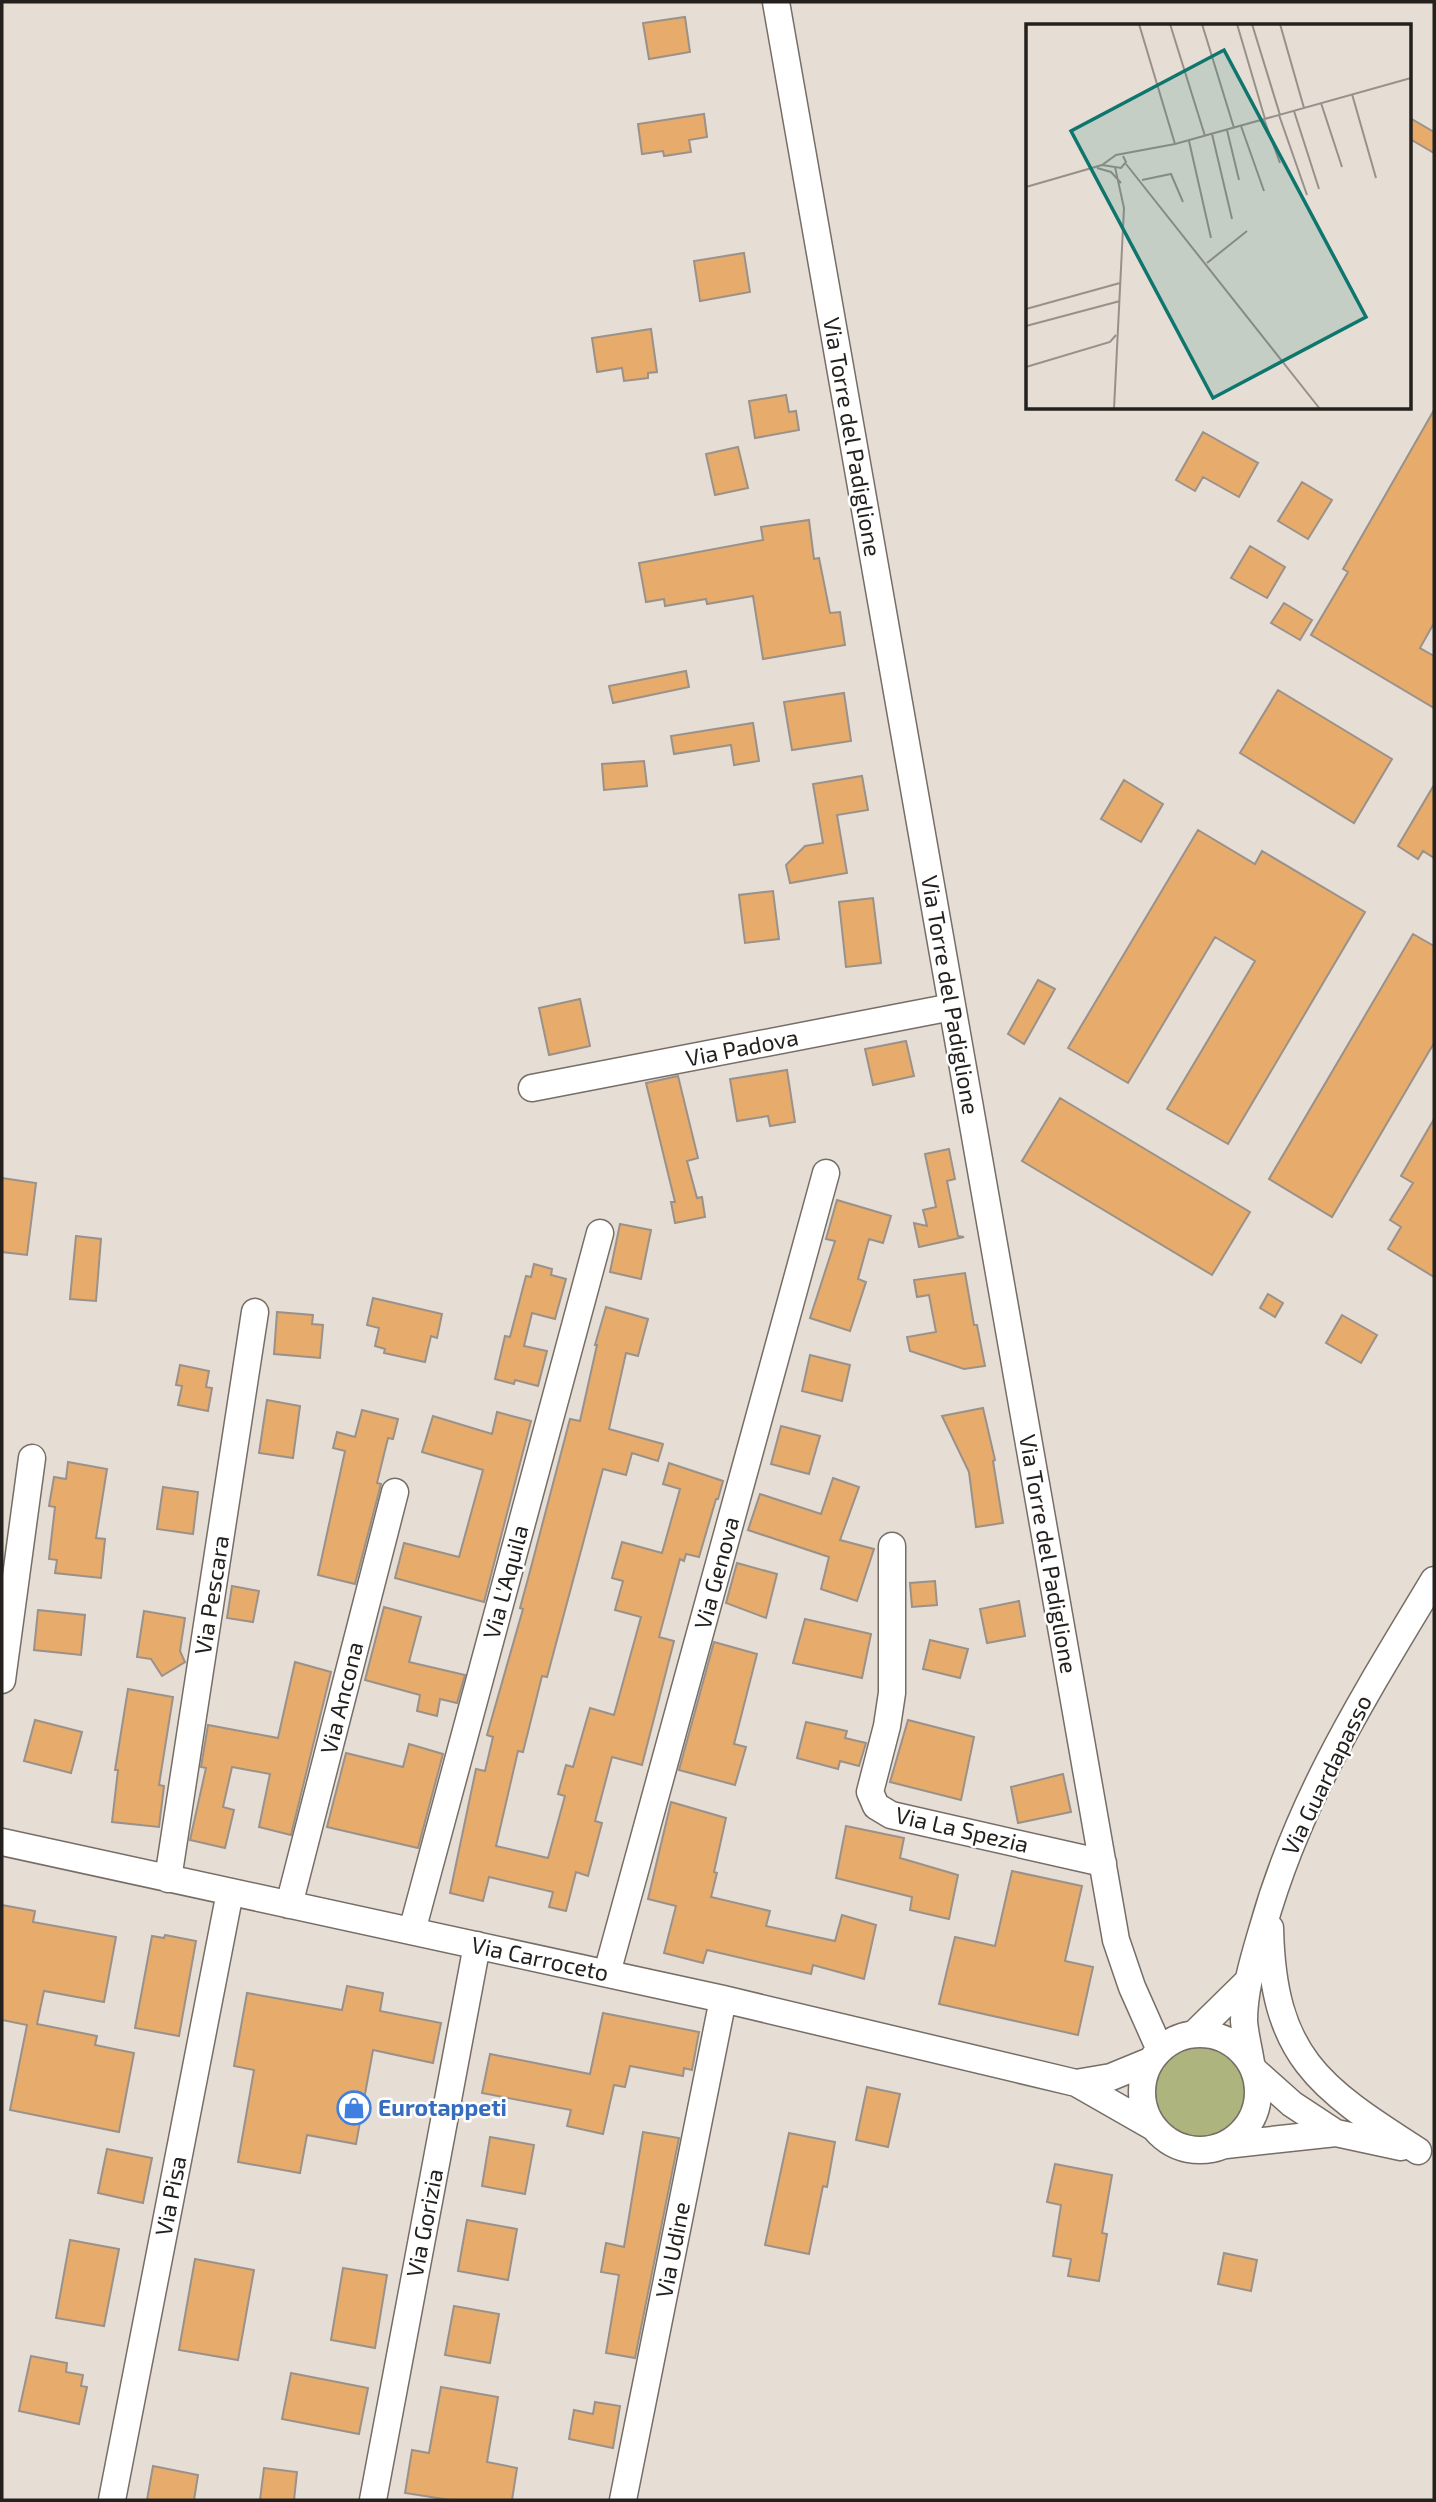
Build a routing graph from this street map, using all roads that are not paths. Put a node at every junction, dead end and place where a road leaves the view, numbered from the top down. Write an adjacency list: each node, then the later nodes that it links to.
1 (776, 2): 2 (street, Via Torre del Padiglione)
2 (952, 1007): 3 (street, Via Padova); 13 (street, Via Torre del Padiglione)
3 (532, 1088)
4 (826, 1173): 20 (street, Via Genova)
5 (600, 1233): 18 (street, Via L'Aquila)
6 (256, 1312): 14 (street, Via Pescara)
7 (32, 1458): 11 (street)
8 (395, 1492): 17 (street, Via Ancona)
9 (892, 1546): 13 (street, Via La Spezia)
10 (1434, 1580): 16 (street, Via Guardapasso)
11 (2, 1680)
12 (2, 1842): 14 (street, Via Carroceto)
13 (1103, 1863): 23 (street, Via Torre del Padiglione)
14 (168, 1879): 15 (street, Via Carroceto)
15 (230, 1892): 17 (street, Via Carroceto); 30 (street, Via Pisa)
16 (1270, 1902): 21 (street, Via Guardapasso); 29 (street)
17 (289, 1905): 18 (street, Via Carroceto)
18 (412, 1931): 19 (street, Via Carroceto)
19 (477, 1945): 20 (street, Via Carroceto); 31 (street, Via Gorizia)
20 (607, 1973): 22 (street, Via Carroceto)
21 (1247, 1982): 23 (street, Via Guardapasso); 24 (street, Via Guardapasso)
22 (723, 1999): 25 (street, Via Carroceto); 32 (street, Via Udine)
23 (1172, 2045): 24 (street); 25 (street, Via Carroceto); 26 (street)
24 (1254, 2068): 27 (street); 28 (street)
25 (1076, 2083): 26 (street, Via Carroceto)
26 (1153, 2127): 28 (street)
27 (1336, 2133): 28 (street); 29 (street)
28 (1226, 2145)
29 (1426, 2152)
30 (113, 2500)
31 (373, 2500)
32 (623, 2500)

